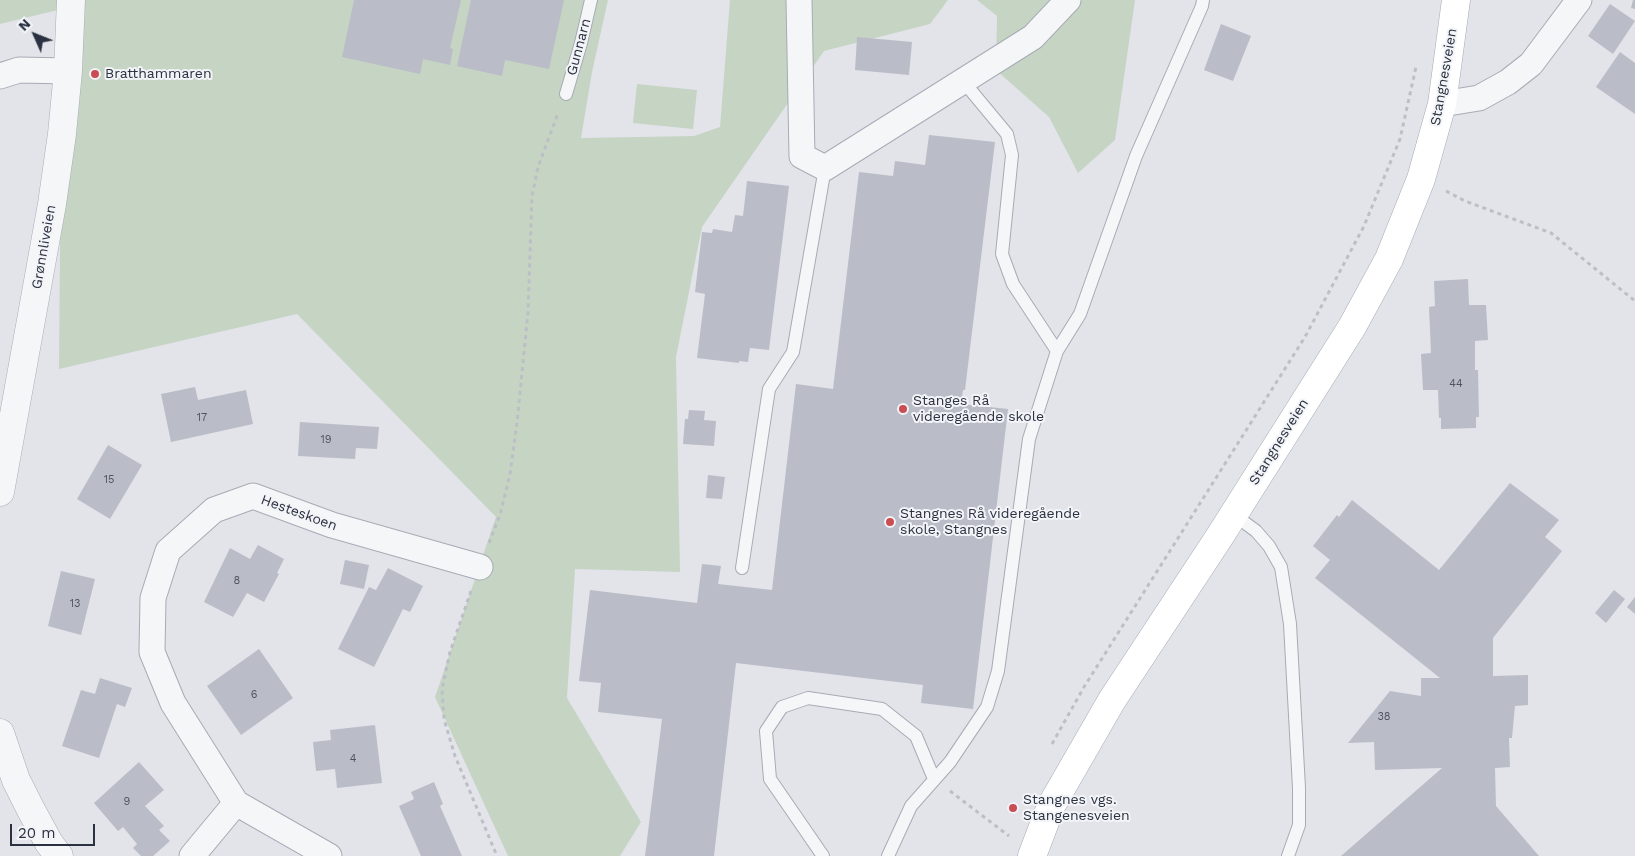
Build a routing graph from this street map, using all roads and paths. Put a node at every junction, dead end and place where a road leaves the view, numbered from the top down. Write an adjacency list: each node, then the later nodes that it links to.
1 (71, 0): 9 (street, Grønnliveien)
2 (591, 0): 12 (lane, Gunnarn)
3 (799, 0): 14 (street)
4 (1068, 0): 11 (street)
5 (1203, 0): 17 (lane)
6 (1456, 0): 13 (main road, Stangnesveien)
7 (1579, 0): 13 (street)
8 (1417, 65): 23 (path)
9 (68, 71): 10 (street); 18 (street, Grønnliveien)
10 (0, 76)
11 (963, 81): 14 (street); 17 (lane)
12 (566, 94): 20 (path)
13 (1442, 104): 15 (main road, Stangnesveien)
14 (824, 168): 21 (lane)
15 (1421, 179): 16 (path); 19 (main road, Stangnesveien)
16 (1635, 301)
17 (1057, 351): 24 (lane)
18 (0, 492)
19 (1233, 514): 35 (main road, Stangnesveien); 36 (lane)
20 (480, 567): 25 (street, Hesteskoen); 32 (path)
21 (742, 568)
22 (0, 733): 29 (street)
23 (1050, 748)
24 (934, 779): 27 (path); 33 (lane); 34 (lane)
25 (236, 803): 30 (street); 31 (street, Hesteskoen)
26 (1013, 827): 27 (path)
27 (1009, 836): 28 (path)
28 (1007, 843)
29 (59, 856)
30 (192, 856)
31 (329, 856)
32 (497, 856)
33 (823, 856)
34 (888, 856)
35 (1032, 856)
36 (1288, 856)

